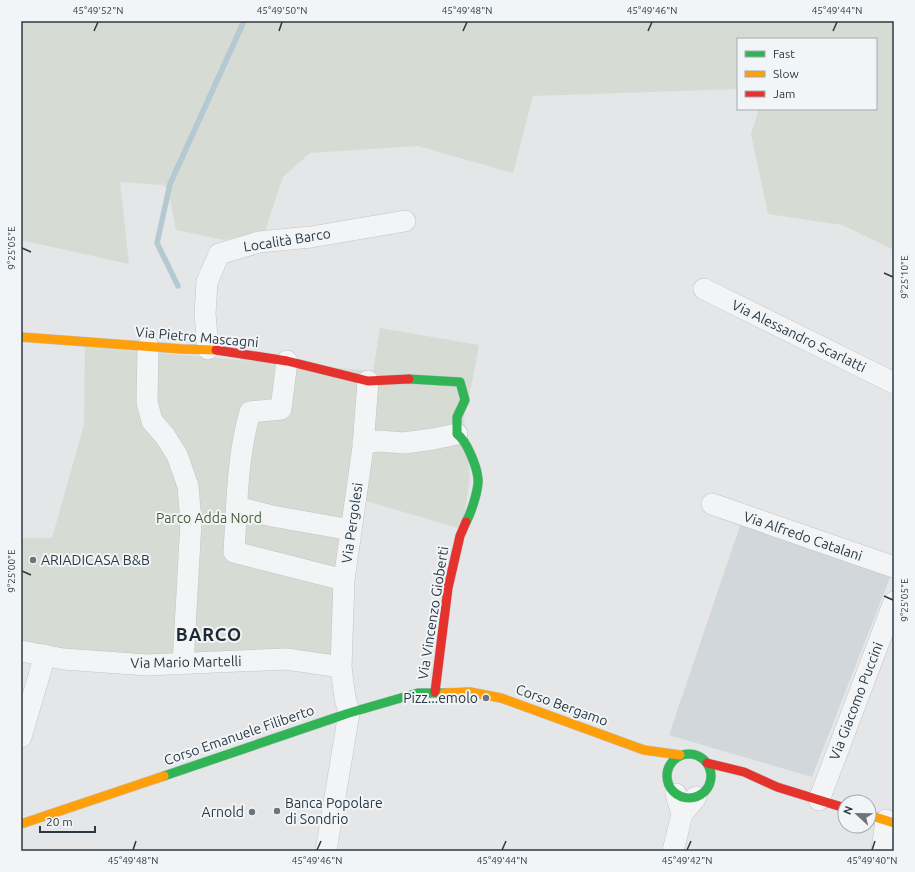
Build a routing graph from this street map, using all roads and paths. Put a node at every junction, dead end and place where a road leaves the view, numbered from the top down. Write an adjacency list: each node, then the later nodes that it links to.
1 (405, 221): 5 (street, Località Barco)
2 (704, 289): 8 (street, Via Alessandro Scarlatti)
3 (21, 336): 4 (main road, Via Pietro Mascagni)
4 (148, 346): 5 (main road, Via Pietro Mascagni); 19 (street)
5 (208, 349): 6 (main road, Via Pietro Mascagni)
6 (287, 361): 7 (main road, Via Pietro Mascagni); 12 (street)
7 (368, 380): 9 (main road, Via Pietro Mascagni); 10 (street, Via Pergolesi)
8 (894, 383)
9 (456, 434): 10 (street); 21 (main road, Via Vincenzo Gioberti)
10 (363, 443): 13 (street, Via Pergolesi)
11 (712, 504): 14 (street, Via Alfredo Catalani)
12 (237, 507): 13 (street); 15 (street)
13 (351, 530): 15 (street, Via Pergolesi)
14 (894, 567)
15 (344, 580): 20 (street, Via Pergolesi)
16 (894, 602): 32 (street, Via Giacomo Puccini)
17 (21, 651): 18 (street, Via Mario Martelli)
18 (45, 655): 19 (street, Via Mario Martelli); 24 (street)
19 (182, 664): 20 (street, Via Mario Martelli)
20 (341, 667): 23 (street)
21 (435, 692): 22 (main road, Corso Emanuele Filiberto); 23 (main road, Corso Emanuele Filiberto)
22 (470, 692): 25 (main road, Corso Bergamo)
23 (349, 713): 35 (main road, Corso Emanuele Filiberto); 36 (street)
24 (21, 737)
25 (644, 750): 26 (main road, Corso Bergamo); 31 (main road)
26 (680, 755): 27 (main road); 31 (main road)
27 (707, 763): 30 (main road); 31 (main road)
28 (719, 782): 31 (main road)
29 (748, 783): 30 (main road)
30 (777, 786): 32 (main road)
31 (687, 789): 37 (street)
32 (819, 800): 33 (main road)
33 (837, 806)
34 (883, 819): 38 (street)
35 (21, 824)
36 (326, 851)
37 (673, 851)
38 (882, 851)

